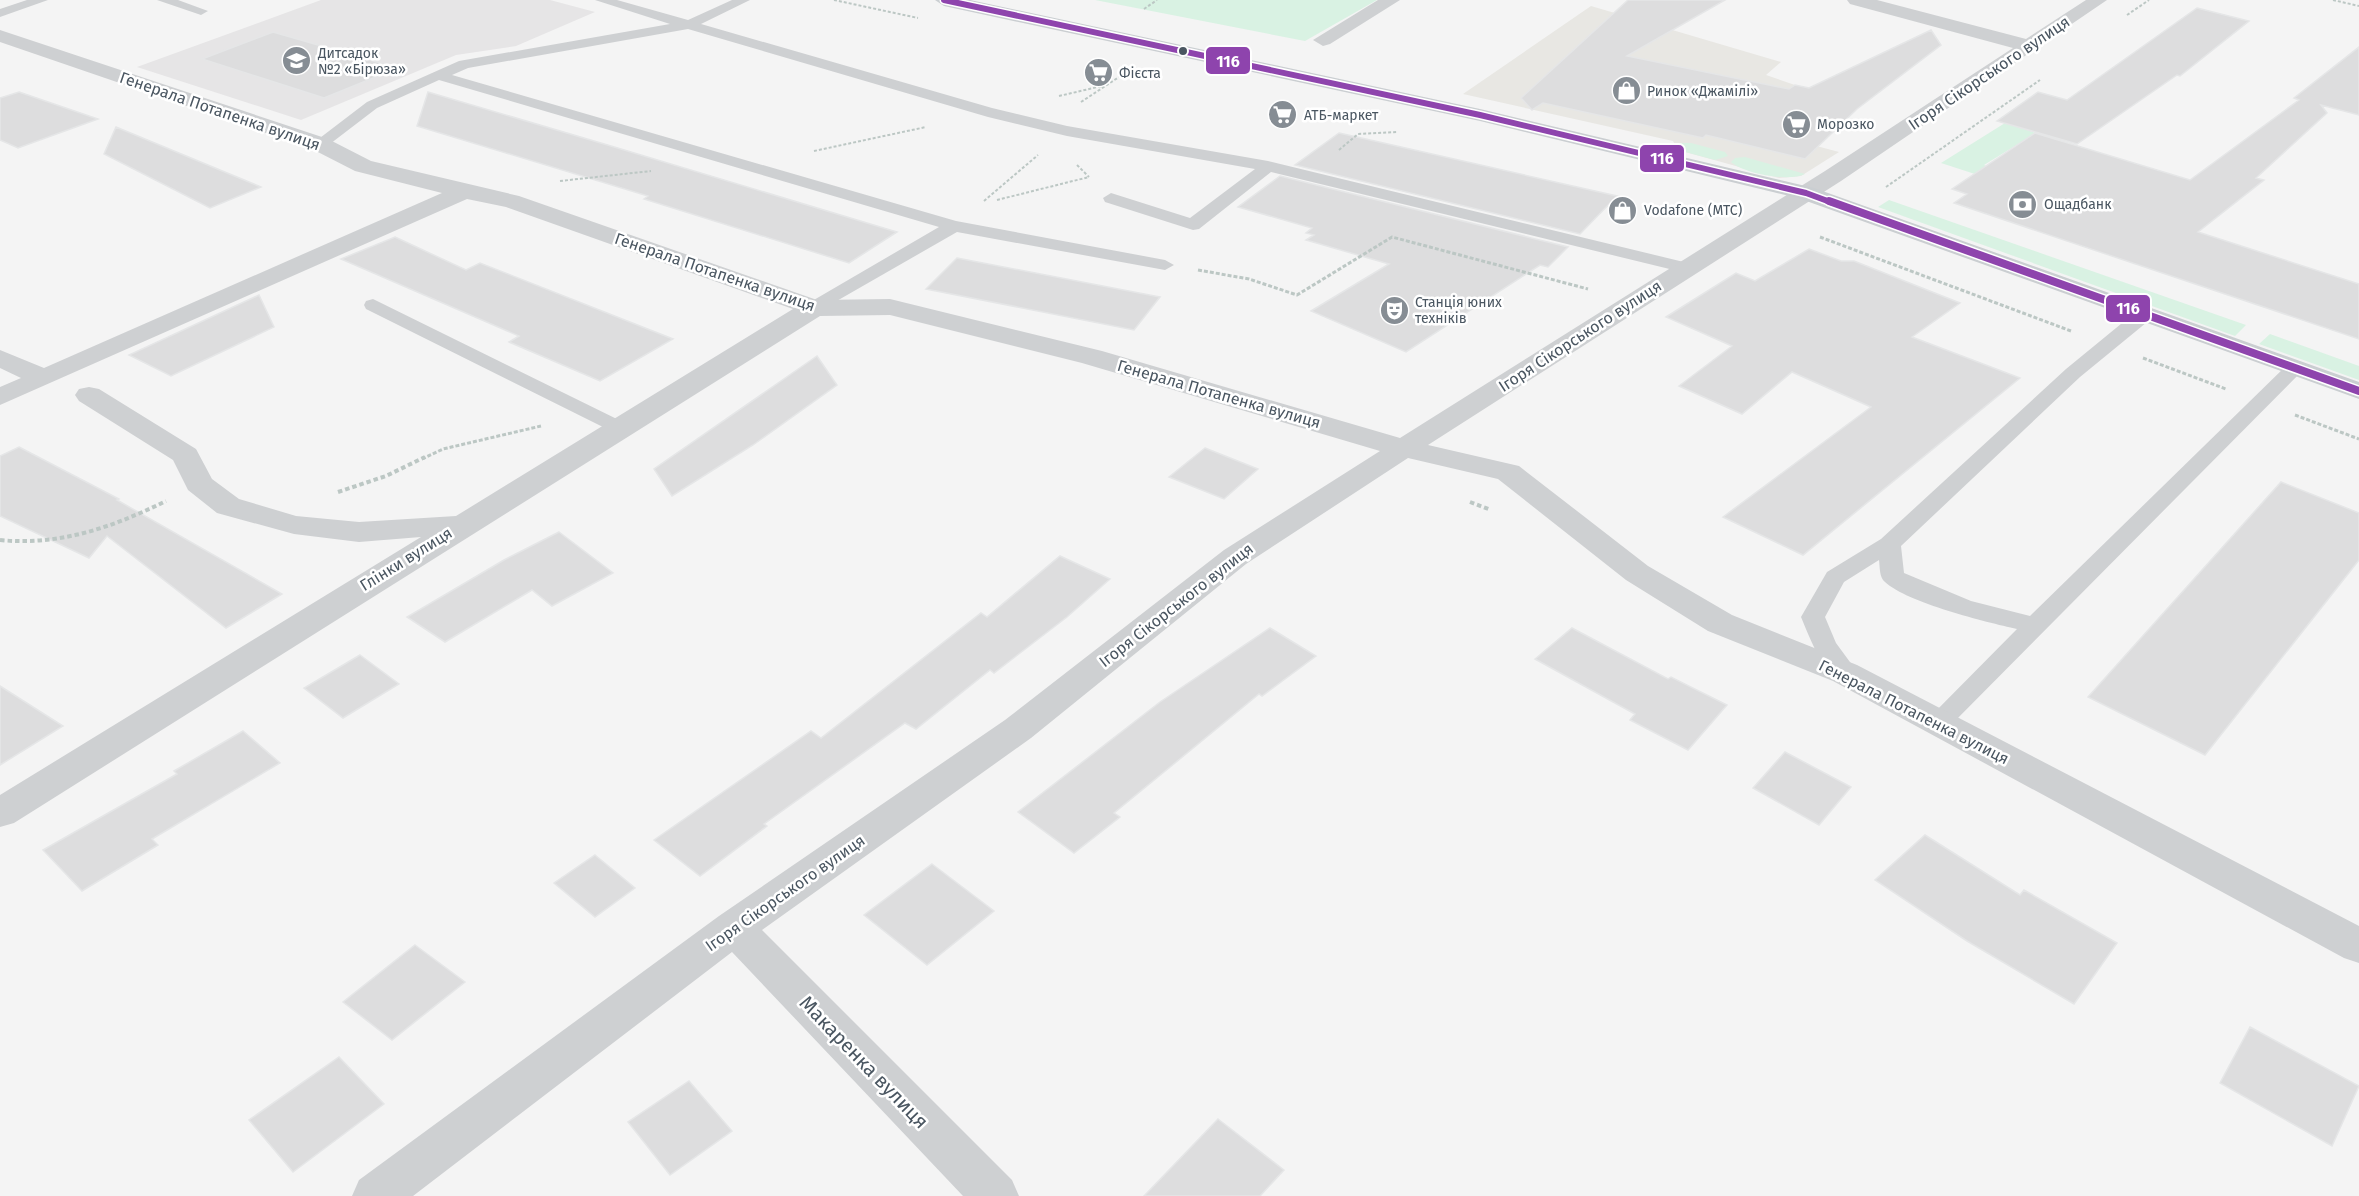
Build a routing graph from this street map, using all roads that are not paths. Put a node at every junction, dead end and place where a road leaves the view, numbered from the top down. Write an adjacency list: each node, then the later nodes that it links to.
1 (41, 0): 10 (lane)
2 (164, 0): 9 (lane)
3 (602, 0): 11 (lane)
4 (744, 0): 11 (lane)
5 (944, 0): 19 (main road)
6 (1391, 0): 13 (street)
7 (1856, 0): 14 (street)
8 (2094, 0): 14 (street, Ігоря Сікорського вулиця)
9 (201, 11)
10 (0, 13)
11 (689, 25): 15 (lane); 17 (lane)
12 (0, 36): 16 (street, Генерала Потапенка вулиця)
13 (1323, 39)
14 (2029, 46): 19 (street, Ігоря Сікорського вулиця)
15 (437, 75): 16 (lane); 21 (lane)
16 (320, 144): 18 (street, Генерала Потапенка вулиця)
17 (1268, 166): 20 (lane); 23 (lane)
18 (464, 192): 25 (street, Генерала Потапенка вулиця); 29 (street)
19 (1806, 193): 23 (street, Ігоря Сікорського вулиця); 26 (main road)
20 (1112, 198)
21 (954, 226): 22 (lane); 25 (lane)
22 (1166, 265)
23 (1686, 268): 34 (street, Ігоря Сікорського вулиця)
24 (373, 305): 33 (lane)
25 (814, 309): 33 (street, Глінки вулиця); 34 (street, Генерала Потапенка вулиця)
26 (2145, 314): 28 (main road); 36 (lane)
27 (0, 358): 29 (street)
28 (2295, 368): 30 (main road); 37 (lane)
29 (42, 377): 32 (street)
30 (2359, 391)
31 (89, 395): 35 (street)
32 (0, 397)
33 (620, 428): 35 (street, Глінки вулиця)
34 (1406, 449): 38 (street, Генерала Потапенка вулиця); 41 (street, Ігоря Сікорського вулиця)
35 (461, 525): 40 (street, Глінки вулиця)
36 (1889, 544): 37 (lane); 38 (lane)
37 (2035, 625): 39 (lane)
38 (1845, 672): 39 (street, Генерала Потапенка вулиця)
39 (1938, 722): 42 (street, Генерала Потапенка вулиця)
40 (0, 813)
41 (734, 928): 43 (street, Ігоря Сікорського вулиця); 44 (street, Макаренка вулиця)
42 (2359, 946)
43 (376, 1196)
44 (995, 1196)

